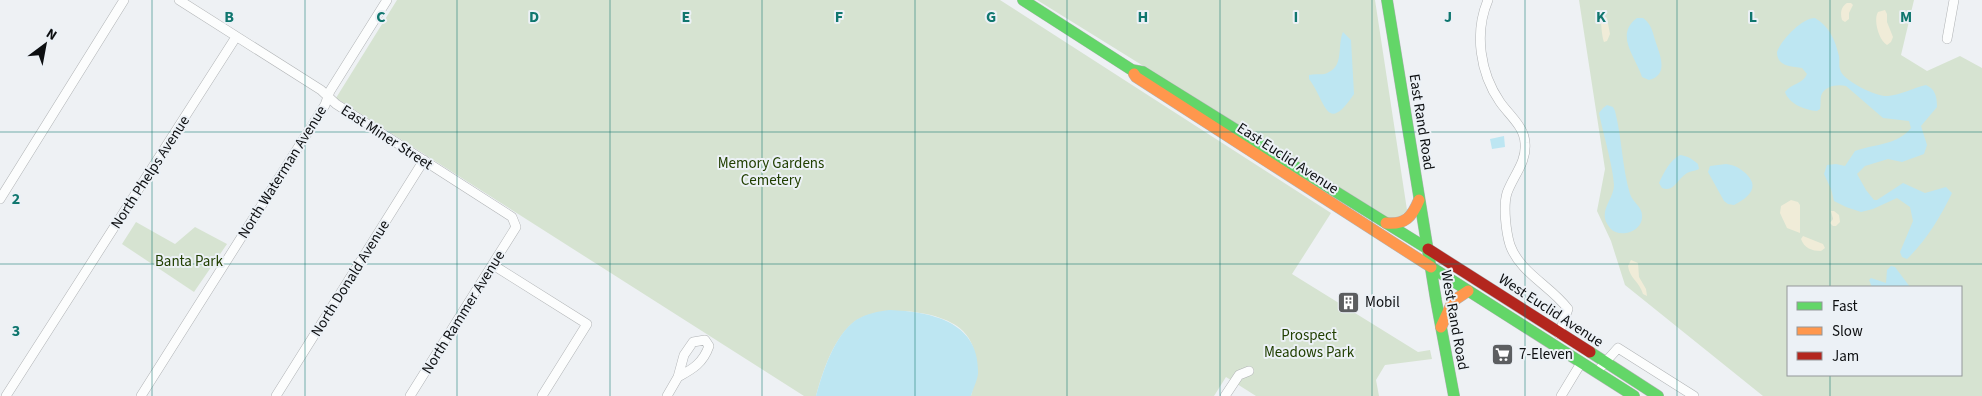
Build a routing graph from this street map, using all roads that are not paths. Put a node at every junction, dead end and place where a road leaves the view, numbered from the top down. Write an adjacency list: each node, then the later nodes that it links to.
1 (124, 0): 13 (street)
2 (179, 0): 8 (street, East Miner Street)
3 (387, 0): 11 (street, North Waterman Avenue)
4 (1023, 0): 10 (main road, East Euclid Avenue)
5 (1387, 0): 14 (main road, East Rand Road)
6 (1488, 0): 22 (street)
7 (1954, 0): 9 (street)
8 (236, 37): 11 (street, East Miner Street); 28 (street, North Phelps Avenue)
9 (1946, 39)
10 (1132, 70): 15 (main road, East Euclid Avenue); 19 (main road, East Euclid Avenue)
11 (328, 97): 12 (street, East Miner Street); 29 (street, North Waterman Avenue)
12 (424, 160): 16 (street, East Miner Street); 30 (street, North Donald Avenue)
13 (0, 199)
14 (1419, 200): 15 (main road); 17 (main road, East Rand Road)
15 (1386, 223): 17 (main road, East Euclid Avenue)
16 (516, 227): 18 (street, North Rammer Avenue)
17 (1428, 249): 19 (main road, West Rand Road); 22 (main road, West Euclid Avenue)
18 (493, 265): 31 (street, North Rammer Avenue); 32 (street)
19 (1431, 267): 20 (main road, West Euclid Avenue); 21 (main road, West Rand Road)
20 (1468, 291): 21 (main road); 24 (main road, West Euclid Avenue)
21 (1441, 327): 35 (main road, West Rand Road)
22 (1559, 334): 23 (main road, West Euclid Avenue)
23 (1604, 362): 26 (street); 38 (main road, West Euclid Avenue); 39 (street)
24 (1581, 363): 26 (main road, West Euclid Avenue); 36 (street)
25 (1249, 371): 34 (street)
26 (1597, 373): 37 (main road, West Euclid Avenue)
27 (678, 377): 33 (street)
28 (6, 396)
29 (141, 396)
30 (276, 396)
31 (410, 396)
32 (542, 396)
33 (668, 396)
34 (1225, 396)
35 (1454, 396)
36 (1561, 396)
37 (1634, 396)
38 (1658, 396)
39 (1694, 396)

